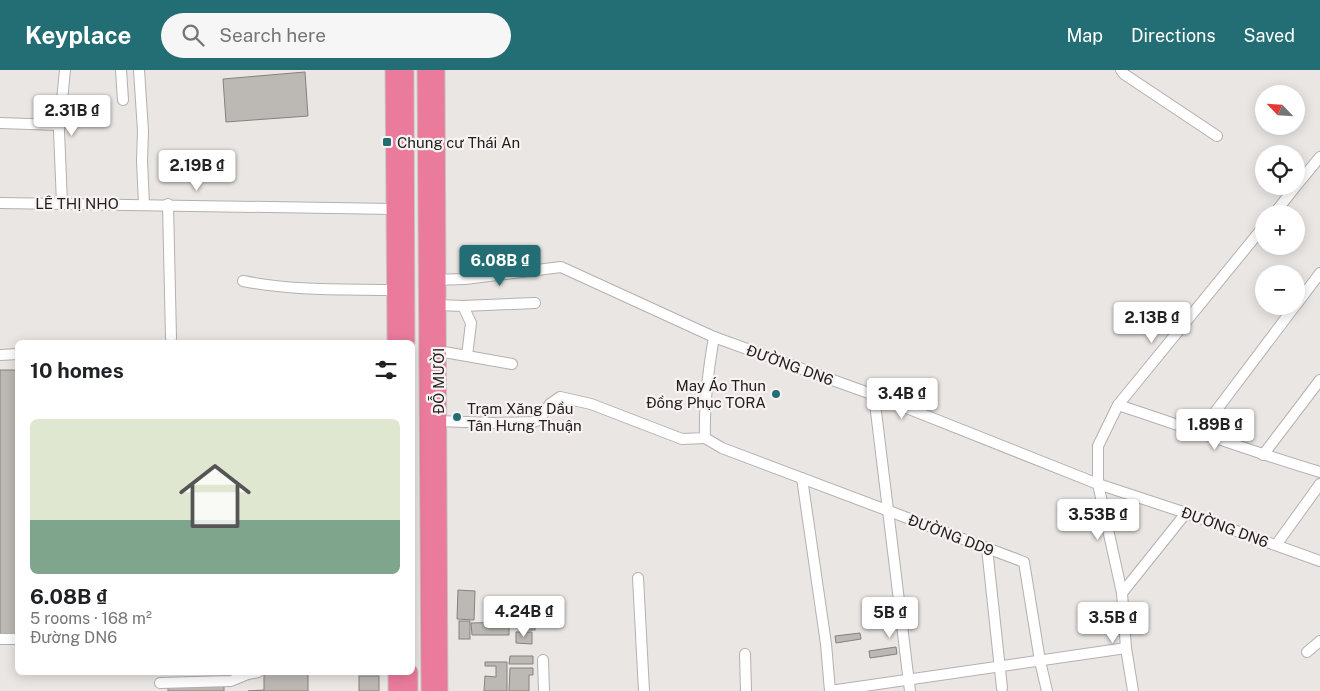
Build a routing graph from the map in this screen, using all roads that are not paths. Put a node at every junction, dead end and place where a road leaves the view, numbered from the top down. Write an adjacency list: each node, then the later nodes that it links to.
1 (65, 70): 11 (street)
2 (121, 70): 9 (street)
3 (139, 70): 18 (street)
4 (393, 70): 21 (highway)
5 (406, 70): 21 (highway)
6 (425, 70): 24 (highway, ĐỖ MƯỜI)
7 (437, 70): 24 (highway, ĐỖ MƯỜI)
8 (1121, 70): 12 (street)
9 (124, 100)
10 (0, 123): 11 (street)
11 (59, 125): 17 (street)
12 (1217, 136)
13 (1320, 157): 14 (street)
14 (1305, 175)
15 (1289, 195): 20 (street)
16 (0, 202): 17 (street, LÊ THỊ NHO)
17 (62, 203): 18 (street, LÊ THỊ NHO)
18 (144, 204): 19 (street, LÊ THỊ NHO)
19 (168, 204): 21 (street, LÊ THỊ NHO); 33 (street)
20 (1281, 205)
21 (400, 209): 26 (highway); 35 (highway)
22 (1255, 237): 43 (street)
23 (1320, 273): 27 (street)
24 (431, 280): 29 (highway, ĐỖ MƯỜI); 32 (street, ĐƯỜNG DN6); 76 (highway, ĐỖ MƯỜI)
25 (243, 281): 26 (street)
26 (394, 290): 34 (highway)
27 (1305, 293)
28 (535, 303): 30 (street)
29 (437, 305): 30 (street); 36 (highway, ĐỖ MƯỜI)
30 (463, 306): 39 (street)
31 (1288, 315): 45 (street)
32 (714, 337): 42 (street, ĐƯỜNG DN6); 46 (street)
33 (171, 338)
34 (395, 340)
35 (407, 340)
36 (438, 351): 39 (street); 44 (highway, ĐỖ MƯỜI)
37 (15, 354): 38 (street)
38 (0, 355)
39 (467, 356): 40 (street)
40 (512, 364)
41 (1320, 380): 47 (street)
42 (874, 395): 50 (street, ĐƯỜNG DN6); 52 (street)
43 (1118, 405): 45 (street); 50 (street)
44 (438, 421): 46 (street); 77 (highway, ĐỖ MƯỜI)
45 (1200, 432): 47 (street)
46 (705, 438): 49 (street, ĐƯỜNG DD9)
47 (1263, 455): 48 (street)
48 (1320, 472)
49 (802, 478): 52 (street, ĐƯỜNG DD9); 81 (street)
50 (1098, 484): 53 (street, ĐƯỜNG DN6); 58 (street)
51 (1320, 484): 54 (street)
52 (888, 510): 55 (street, ĐƯỜNG DD9); 71 (street)
53 (1186, 513): 54 (street, ĐƯỜNG DN6); 58 (street)
54 (1276, 545): 56 (street, ĐƯỜNG DN6)
55 (987, 548): 66 (street, ĐƯỜNG DD9); 67 (street)
56 (1320, 561)
57 (638, 578): 79 (street)
58 (1122, 593): 62 (street)
59 (0, 639): 60 (street)
60 (15, 639)
61 (1320, 641): 63 (street)
62 (1126, 648): 66 (street); 84 (street)
63 (1307, 652)
64 (745, 654): 80 (street)
65 (543, 660): 78 (street)
66 (1040, 661): 67 (street); 83 (street)
67 (999, 667): 71 (street); 73 (street)
68 (246, 675): 72 (street)
69 (396, 675): 74 (highway)
70 (410, 675): 75 (highway)
71 (908, 680): 81 (street); 82 (street)
72 (160, 683)
73 (1002, 688)
74 (396, 691)
75 (410, 691)
76 (429, 691)
77 (440, 691)
78 (544, 691)
79 (644, 691)
80 (746, 691)
81 (830, 691)
82 (910, 691)
83 (1047, 691)
84 (1132, 691)

